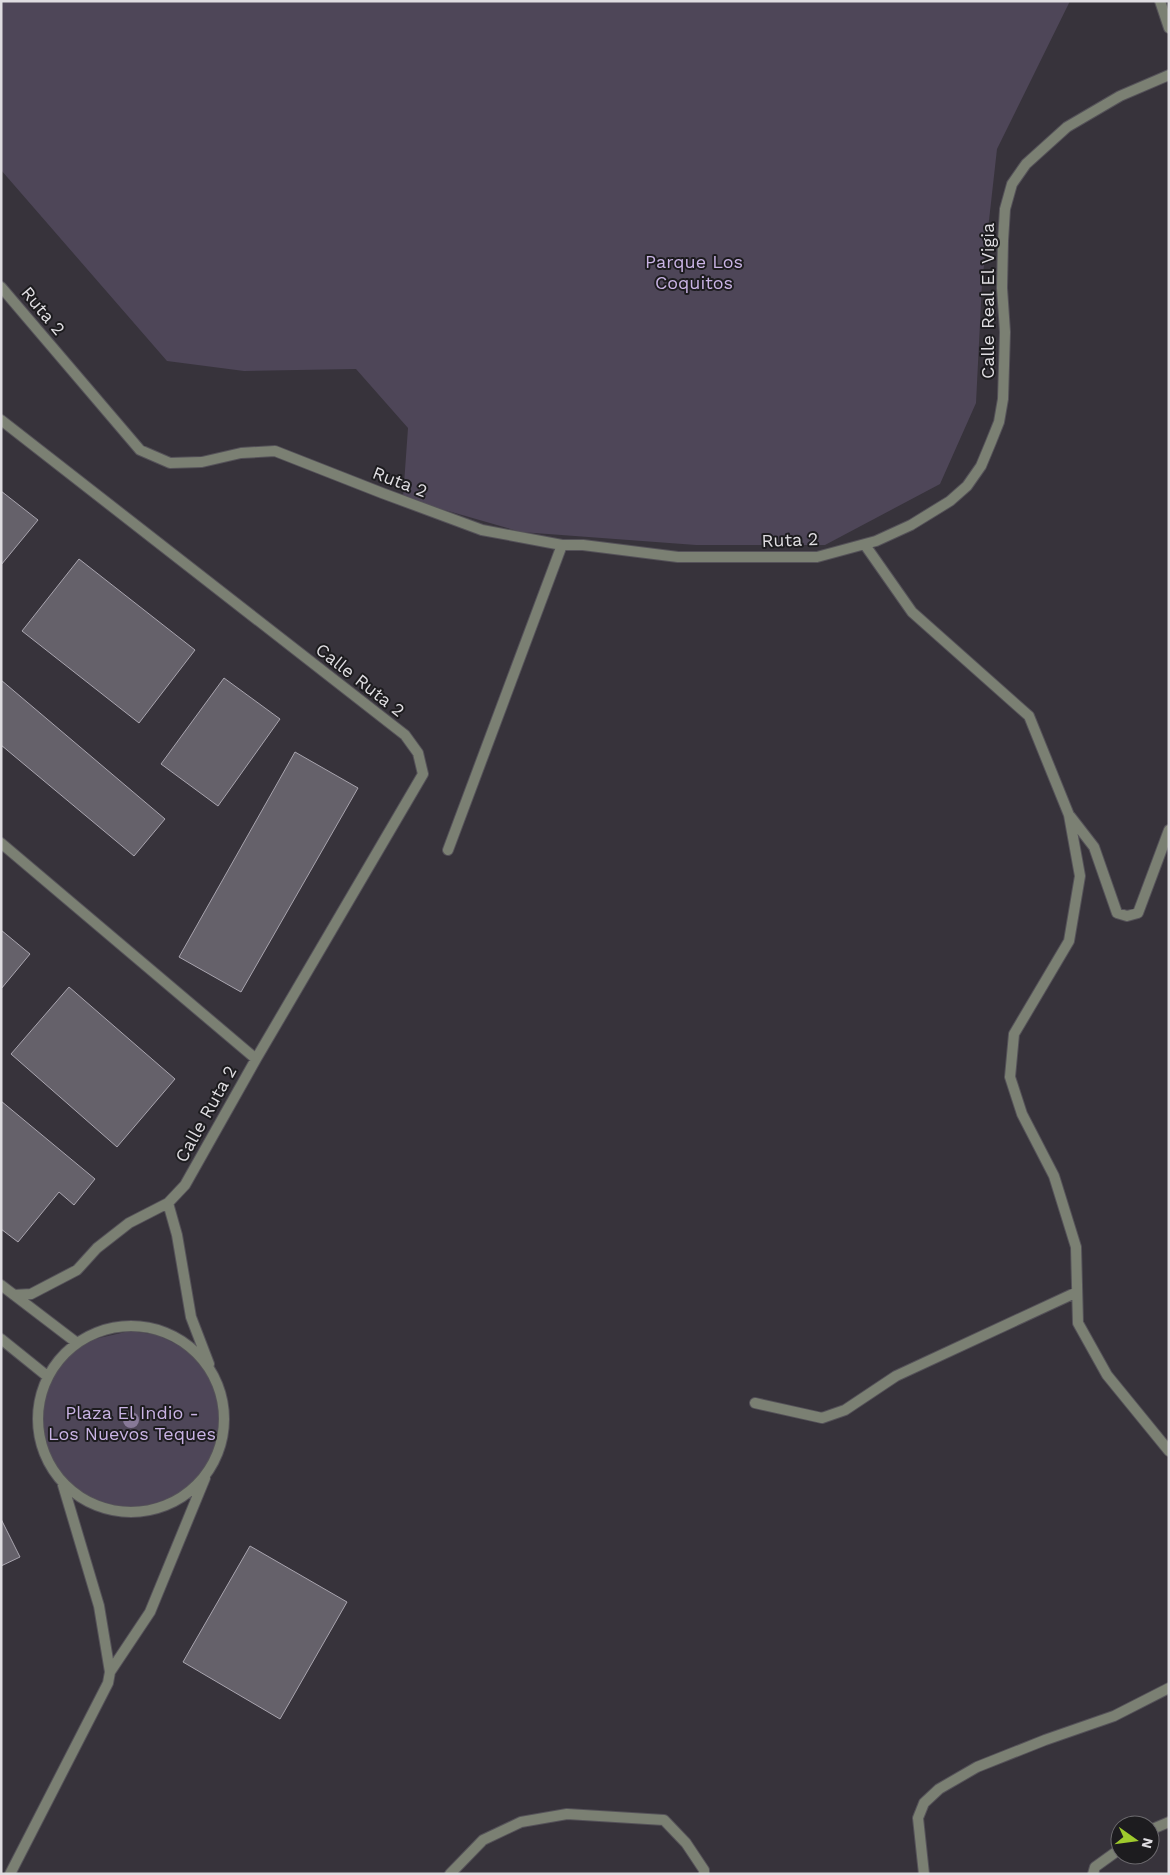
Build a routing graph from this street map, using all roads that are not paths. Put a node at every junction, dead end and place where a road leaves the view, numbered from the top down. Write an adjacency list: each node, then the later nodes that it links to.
1 (1160, 1): 2 (street)
2 (1167, 24)
3 (1168, 77): 7 (street, Calle Real El Vigia)
4 (1, 287): 6 (street, Ruta 2)
5 (1, 420): 12 (street, Calle Ruta 2)
6 (562, 545): 7 (street, Ruta 2); 11 (street)
7 (865, 545): 8 (street)
8 (1069, 815): 9 (street); 15 (street)
9 (1169, 830)
10 (1, 843): 12 (street, Calle Ruta 2)
11 (448, 850)
12 (256, 1059): 13 (street, Calle Ruta 2)
13 (168, 1203): 16 (street); 20 (street)
14 (1, 1285): 16 (street)
15 (1077, 1292): 21 (street); 22 (street)
16 (14, 1295): 18 (street)
17 (1, 1339): 19 (street)
18 (77, 1342): 19 (street); 20 (street)
19 (48, 1376): 24 (street)
20 (220, 1392): 23 (street)
21 (755, 1403)
22 (1169, 1451)
23 (208, 1470): 24 (street); 25 (street)
24 (63, 1485): 25 (street)
25 (110, 1672): 28 (street)
26 (1169, 1688): 31 (street)
27 (1110, 1856): 32 (street)
28 (10, 1874)
29 (450, 1874): 30 (street)
30 (704, 1874)
31 (924, 1874)
32 (1093, 1874)

